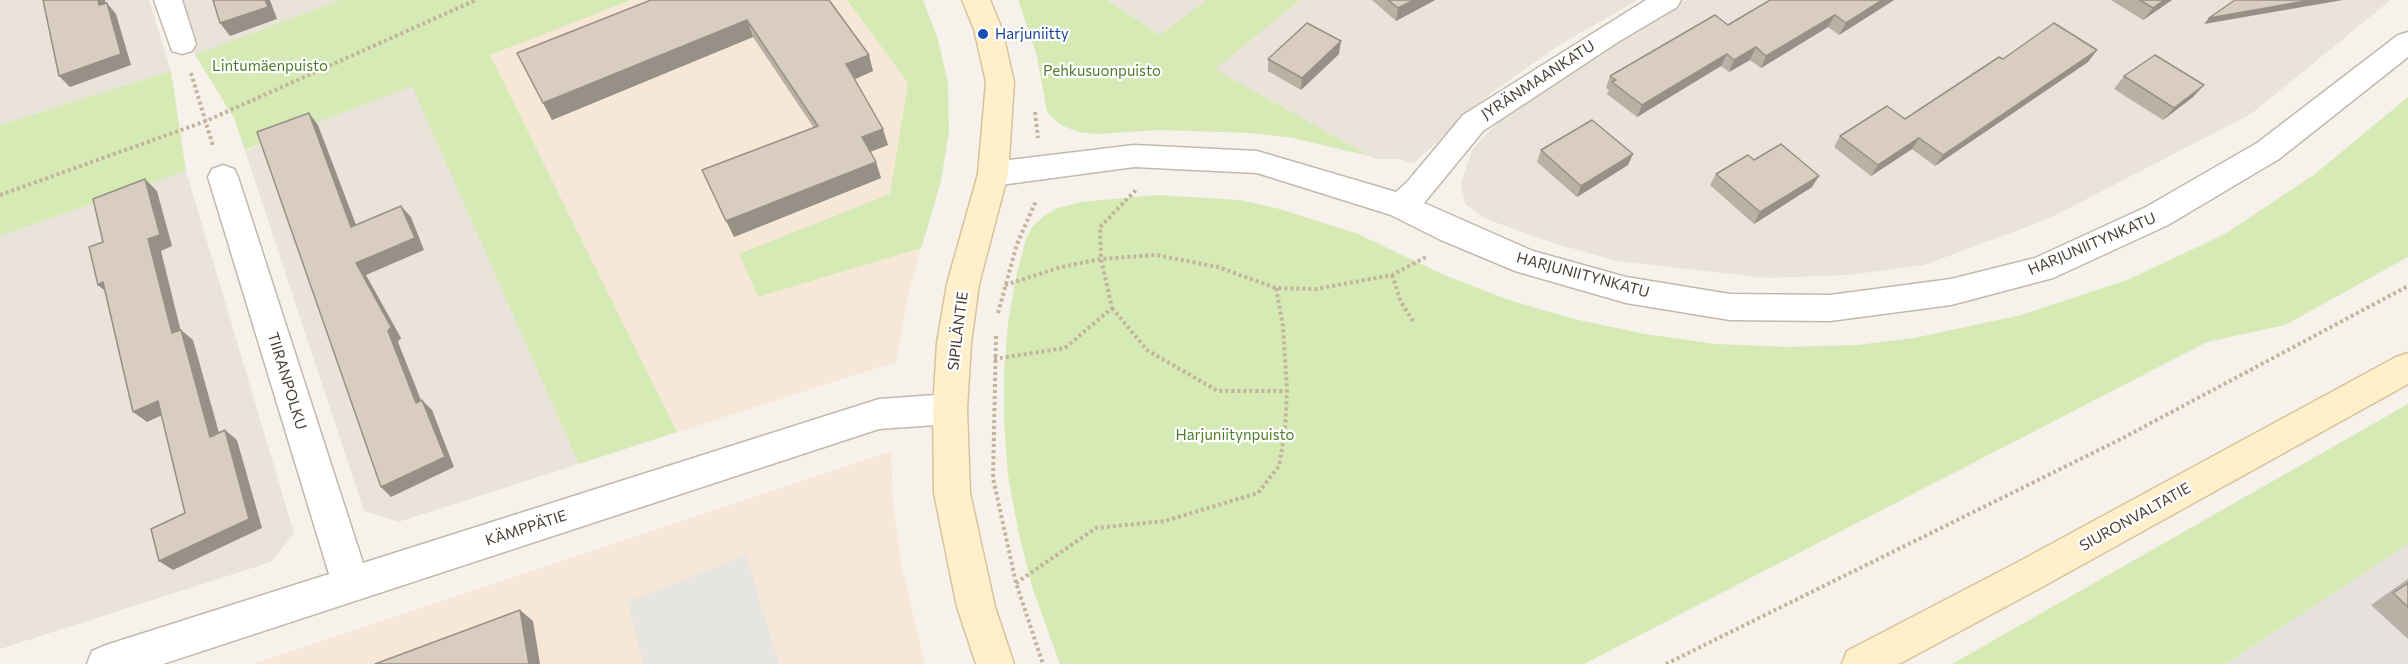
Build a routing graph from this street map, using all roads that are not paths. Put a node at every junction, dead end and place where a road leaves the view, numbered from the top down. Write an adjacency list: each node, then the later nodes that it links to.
1 (168, 0): 5 (street)
2 (976, 0): 6 (street, SIPILÄNTIE)
3 (1667, 0): 8 (street, JYRÄNMAANKATU)
4 (2408, 42): 8 (street, HARJUNIITYNKATU)
5 (182, 44)
6 (993, 174): 8 (street, HARJUNIITYNKATU); 10 (street, SIPILÄNTIE)
7 (223, 177): 11 (street, TIIRANPOLKU)
8 (1401, 206)
9 (2408, 367): 14 (street, SIURONVALTATIE)
10 (950, 409): 11 (street, KÄMPPÄTIE); 13 (street, SIPILÄNTIE)
11 (351, 584): 12 (street, KÄMPPÄTIE)
12 (106, 664)
13 (995, 664)
14 (1861, 664)

